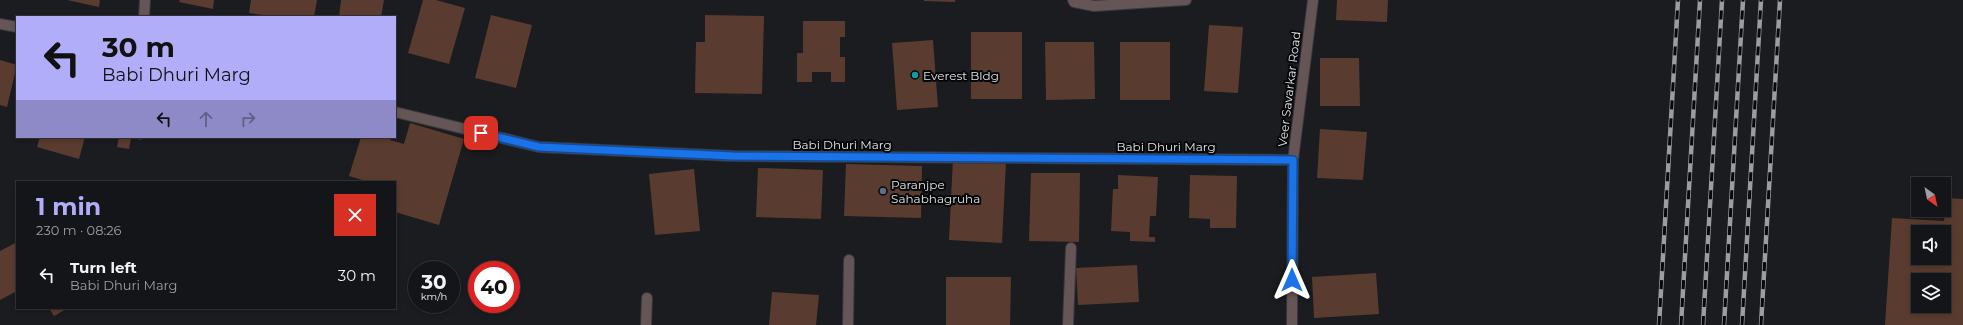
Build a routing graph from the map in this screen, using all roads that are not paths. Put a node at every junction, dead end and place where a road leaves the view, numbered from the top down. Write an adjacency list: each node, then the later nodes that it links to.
1 (145, 0): 5 (street)
2 (1073, 0): 3 (street)
3 (1186, 0)
4 (1313, 0): 9 (street, Veer Savarkar Road)
5 (144, 16)
6 (0, 24): 7 (street)
7 (16, 27)
8 (396, 112): 9 (street, Babi Dhuri Marg)
9 (1293, 160): 16 (street, Veer Savarkar Road)
10 (1071, 248): 15 (street)
11 (849, 260): 14 (street)
12 (647, 298): 13 (street)
13 (646, 325)
14 (848, 325)
15 (1068, 325)
16 (1292, 325)

